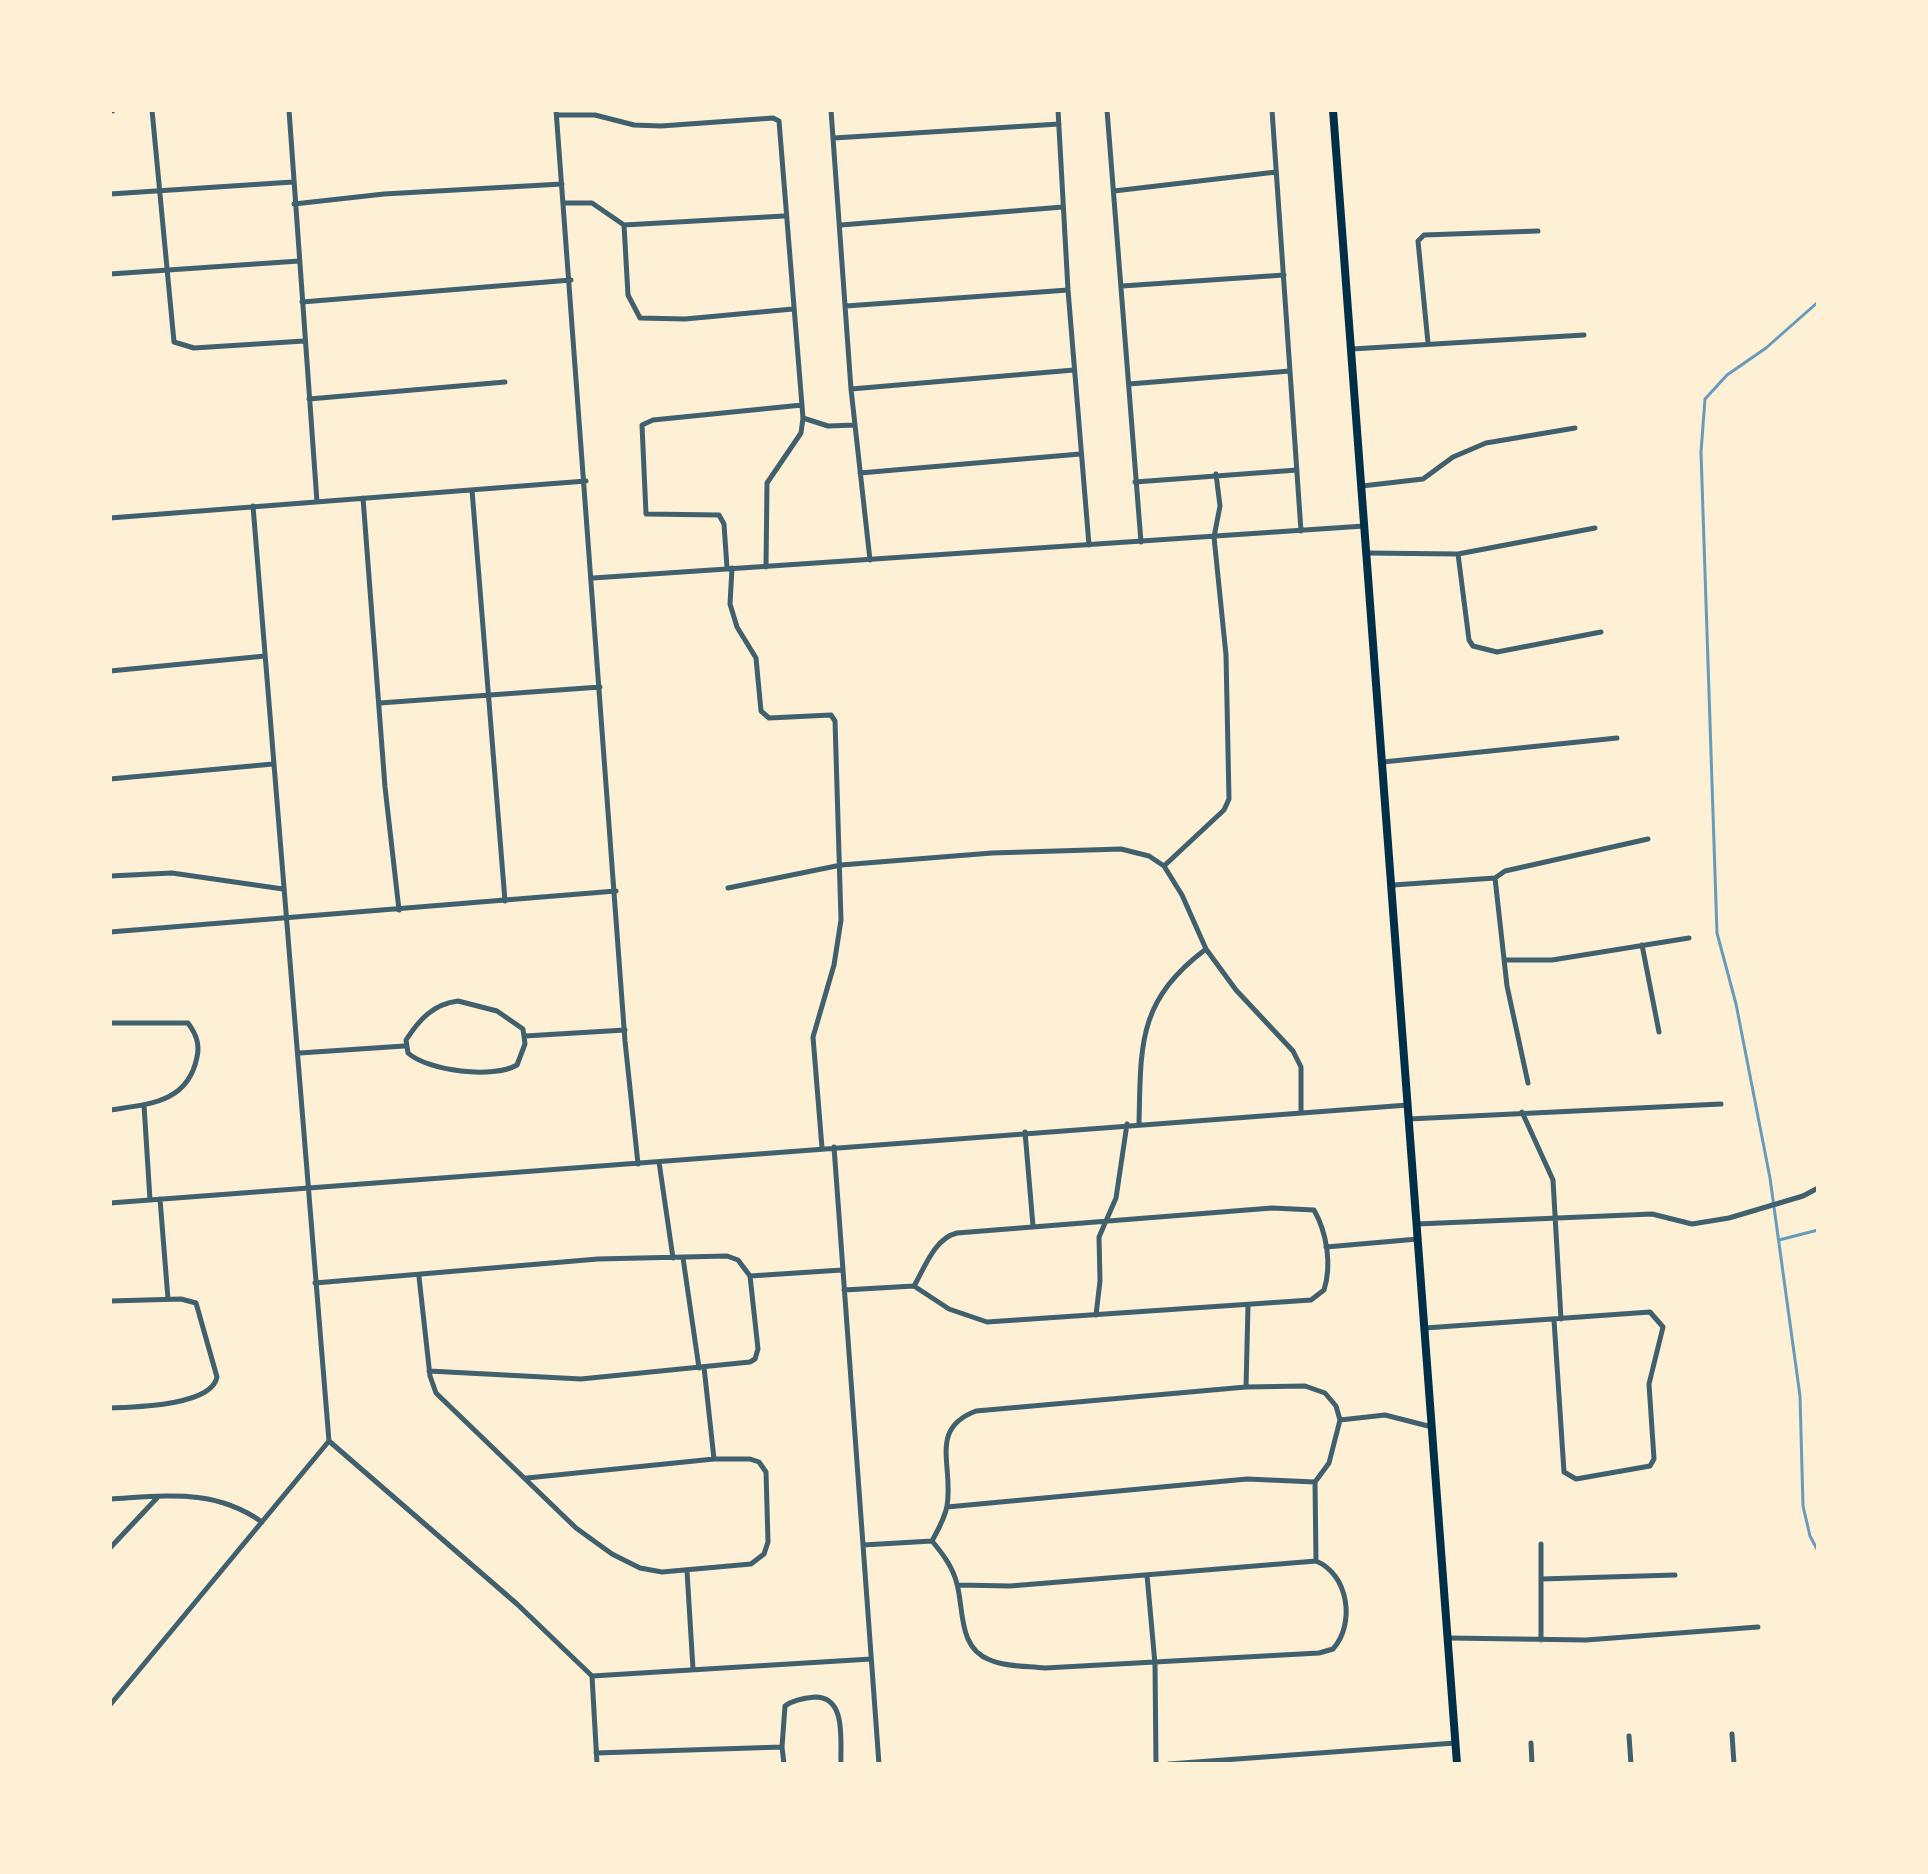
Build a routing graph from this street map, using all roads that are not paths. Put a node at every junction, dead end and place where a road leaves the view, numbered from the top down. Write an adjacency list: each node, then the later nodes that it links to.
1 (152, 110): 14 (street)
2 (289, 110): 12 (street)
3 (831, 110): 10 (street)
4 (1058, 110): 9 (street)
5 (1107, 110): 15 (street)
6 (1272, 110): 11 (street)
7 (1333, 110): 37 (main road)
8 (557, 113): 13 (street); 20 (street)
9 (1059, 124): 10 (street); 19 (street)
10 (834, 138): 22 (street)
11 (1276, 172): 15 (street); 27 (street)
12 (293, 182): 14 (street); 18 (street)
13 (562, 184): 17 (street); 18 (street)
14 (158, 191): 16 (street); 25 (street)
15 (1114, 191): 29 (street)
16 (110, 194)
17 (564, 203): 21 (street); 28 (street)
18 (294, 204): 24 (street)
19 (1063, 207): 22 (street); 30 (street)
20 (784, 216): 21 (street); 33 (street)
21 (624, 225): 33 (street)
22 (841, 225): 32 (street)
23 (1538, 231): 36 (street)
24 (299, 261): 25 (street); 31 (street)
25 (164, 269): 26 (street); 35 (street)
26 (110, 274)
27 (1284, 275): 29 (street); 39 (street)
28 (571, 280): 31 (street); 52 (street)
29 (1122, 286): 41 (street)
30 (1068, 290): 32 (street); 38 (street)
31 (302, 302): 35 (street)
32 (846, 306): 42 (street)
33 (793, 309): 44 (street)
34 (1584, 335): 36 (street)
35 (304, 341): 43 (street)
36 (1428, 343): 37 (street)
37 (1352, 349): 54 (main road)
38 (1074, 370): 42 (street); 48 (street)
39 (1290, 371): 41 (street); 49 (street)
40 (505, 382): 43 (street)
41 (1129, 384): 53 (street)
42 (851, 389): 46 (street)
43 (309, 399): 57 (street)
44 (802, 405): 45 (street); 70 (street)
45 (803, 418): 46 (street); 69 (street)
46 (855, 425): 50 (street)
47 (1575, 428): 54 (street)
48 (1080, 454): 50 (street); 65 (street)
49 (1297, 470): 51 (street); 62 (street)
50 (860, 473): 68 (street)
51 (1216, 474): 53 (street); 63 (street)
52 (586, 481): 55 (street); 71 (street)
53 (1135, 482): 64 (street)
54 (1362, 486): 60 (main road)
55 (472, 490): 56 (street); 76 (street)
56 (363, 498): 57 (street); 77 (street)
57 (317, 502): 58 (street)
58 (253, 506): 59 (street); 73 (street)
59 (110, 518)
60 (1364, 526): 62 (street); 66 (main road)
61 (1595, 528): 67 (street)
62 (1301, 531): 63 (street)
63 (1214, 537): 64 (street); 84 (street)
64 (1141, 542): 65 (street)
65 (1089, 545): 68 (street)
66 (1367, 553): 67 (street); 79 (main road)
67 (1458, 554): 72 (street)
68 (870, 560): 69 (street)
69 (766, 567): 70 (street)
70 (730, 568): 71 (street); 83 (street)
71 (593, 578): 75 (street)
72 (1601, 632)
73 (265, 656): 74 (street); 80 (street)
74 (110, 671)
75 (600, 687): 76 (street); 90 (street)
76 (486, 698): 77 (street); 91 (street)
77 (380, 703): 92 (street)
78 (1617, 738): 79 (street)
79 (1383, 762): 87 (main road)
80 (273, 764): 81 (street); 89 (street)
81 (110, 779)
82 (1648, 839): 86 (street)
83 (841, 865): 84 (street); 88 (street); 117 (street)
84 (1164, 866): 97 (street)
85 (110, 876): 89 (street)
86 (1495, 878): 87 (street); 98 (street)
87 (1393, 885): 108 (main road)
88 (728, 888)
89 (283, 889): 93 (street)
90 (616, 891): 91 (street); 100 (street)
91 (505, 901): 92 (street)
92 (399, 910): 93 (street)
93 (285, 920): 94 (street); 104 (street)
94 (110, 932)
95 (1689, 938): 96 (street)
96 (1642, 945): 98 (street); 101 (street)
97 (1206, 949): 110 (street); 113 (street)
98 (1506, 960): 105 (street)
99 (110, 1023): 107 (street)
100 (625, 1030): 102 (street); 119 (street)
101 (1659, 1032)
102 (525, 1036): 103 (street); 103 (street)
103 (404, 1046): 104 (street)
104 (300, 1053): 120 (street)
105 (1528, 1083)
106 (1721, 1104): 111 (street)
107 (144, 1105): 109 (street); 123 (street)
108 (1408, 1105): 110 (street); 112 (main road)
109 (110, 1110)
110 (1301, 1110): 113 (street)
111 (1522, 1112): 112 (street); 125 (street)
112 (1408, 1119): 127 (main road)
113 (1139, 1123): 114 (street)
114 (1127, 1124): 115 (street); 126 (street)
115 (1025, 1132): 116 (street); 128 (street)
116 (834, 1147): 117 (street); 133 (street)
117 (822, 1148): 118 (street)
118 (659, 1162): 119 (street); 131 (street)
119 (638, 1164): 120 (street)
120 (308, 1187): 122 (street); 136 (street)
121 (1818, 1188): 125 (street)
122 (160, 1199): 123 (street); 139 (street)
123 (150, 1200): 124 (street)
124 (110, 1203)
125 (1558, 1217): 127 (street); 143 (street)
126 (1106, 1220): 128 (street); 130 (street); 142 (street)
127 (1417, 1224): 129 (main road)
128 (1033, 1226): 137 (street)
129 (1418, 1239): 130 (street); 144 (main road)
130 (1326, 1247): 141 (street)
131 (673, 1258): 132 (street); 135 (street)
132 (683, 1258): 134 (street); 145 (street)
133 (842, 1270): 134 (street); 138 (street)
134 (750, 1276): 145 (street)
135 (419, 1277): 136 (street); 146 (street)
136 (315, 1283): 151 (street)
137 (914, 1286): 138 (street); 142 (street)
138 (844, 1290): 161 (street)
139 (168, 1299): 140 (street); 148 (street)
140 (110, 1301)
141 (1248, 1306): 142 (street); 147 (street)
142 (1096, 1315)
143 (1557, 1320): 143 (street); 144 (street)
144 (1424, 1328): 150 (main road)
145 (701, 1367): 146 (street); 152 (street)
146 (429, 1371): 153 (street)
147 (1246, 1387): 149 (street); 157 (street)
148 (110, 1408)
149 (1340, 1420): 150 (street); 154 (street)
150 (1432, 1427): 170 (main road)
151 (329, 1441): 158 (street); 175 (street)
152 (714, 1459): 153 (street); 164 (street)
153 (527, 1478): 164 (street)
154 (1315, 1482): 157 (street); 163 (street)
155 (158, 1497): 156 (street); 158 (street); 162 (street)
156 (110, 1499)
157 (947, 1507): 159 (street)
158 (262, 1522): 176 (street)
159 (932, 1541): 161 (street); 168 (street)
160 (1541, 1544): 167 (street)
161 (863, 1545): 172 (street)
162 (110, 1548)
163 (1316, 1561): 165 (street); 173 (street)
164 (687, 1571): 174 (street)
165 (1147, 1575): 168 (street); 173 (street)
166 (1675, 1575): 167 (street)
167 (1541, 1579): 171 (street)
168 (958, 1585): 173 (street)
169 (1758, 1627): 171 (street)
170 (1449, 1638): 171 (street); 179 (main road)
171 (1541, 1640)
172 (871, 1659): 174 (street); 186 (street)
173 (1155, 1664): 187 (street)
174 (693, 1669): 175 (street)
175 (592, 1676): 182 (street)
176 (110, 1705)
177 (1732, 1734): 192 (street)
178 (1629, 1736): 191 (street)
179 (1455, 1743): 188 (street); 189 (main road)
180 (1531, 1743): 190 (street)
181 (782, 1747): 182 (street); 184 (street); 185 (street)
182 (596, 1753): 183 (street)
183 (597, 1764)
184 (784, 1764)
185 (841, 1764)
186 (879, 1764)
187 (1156, 1764)
188 (1169, 1764)
189 (1457, 1764)
190 (1532, 1764)
191 (1631, 1764)
192 (1734, 1764)

